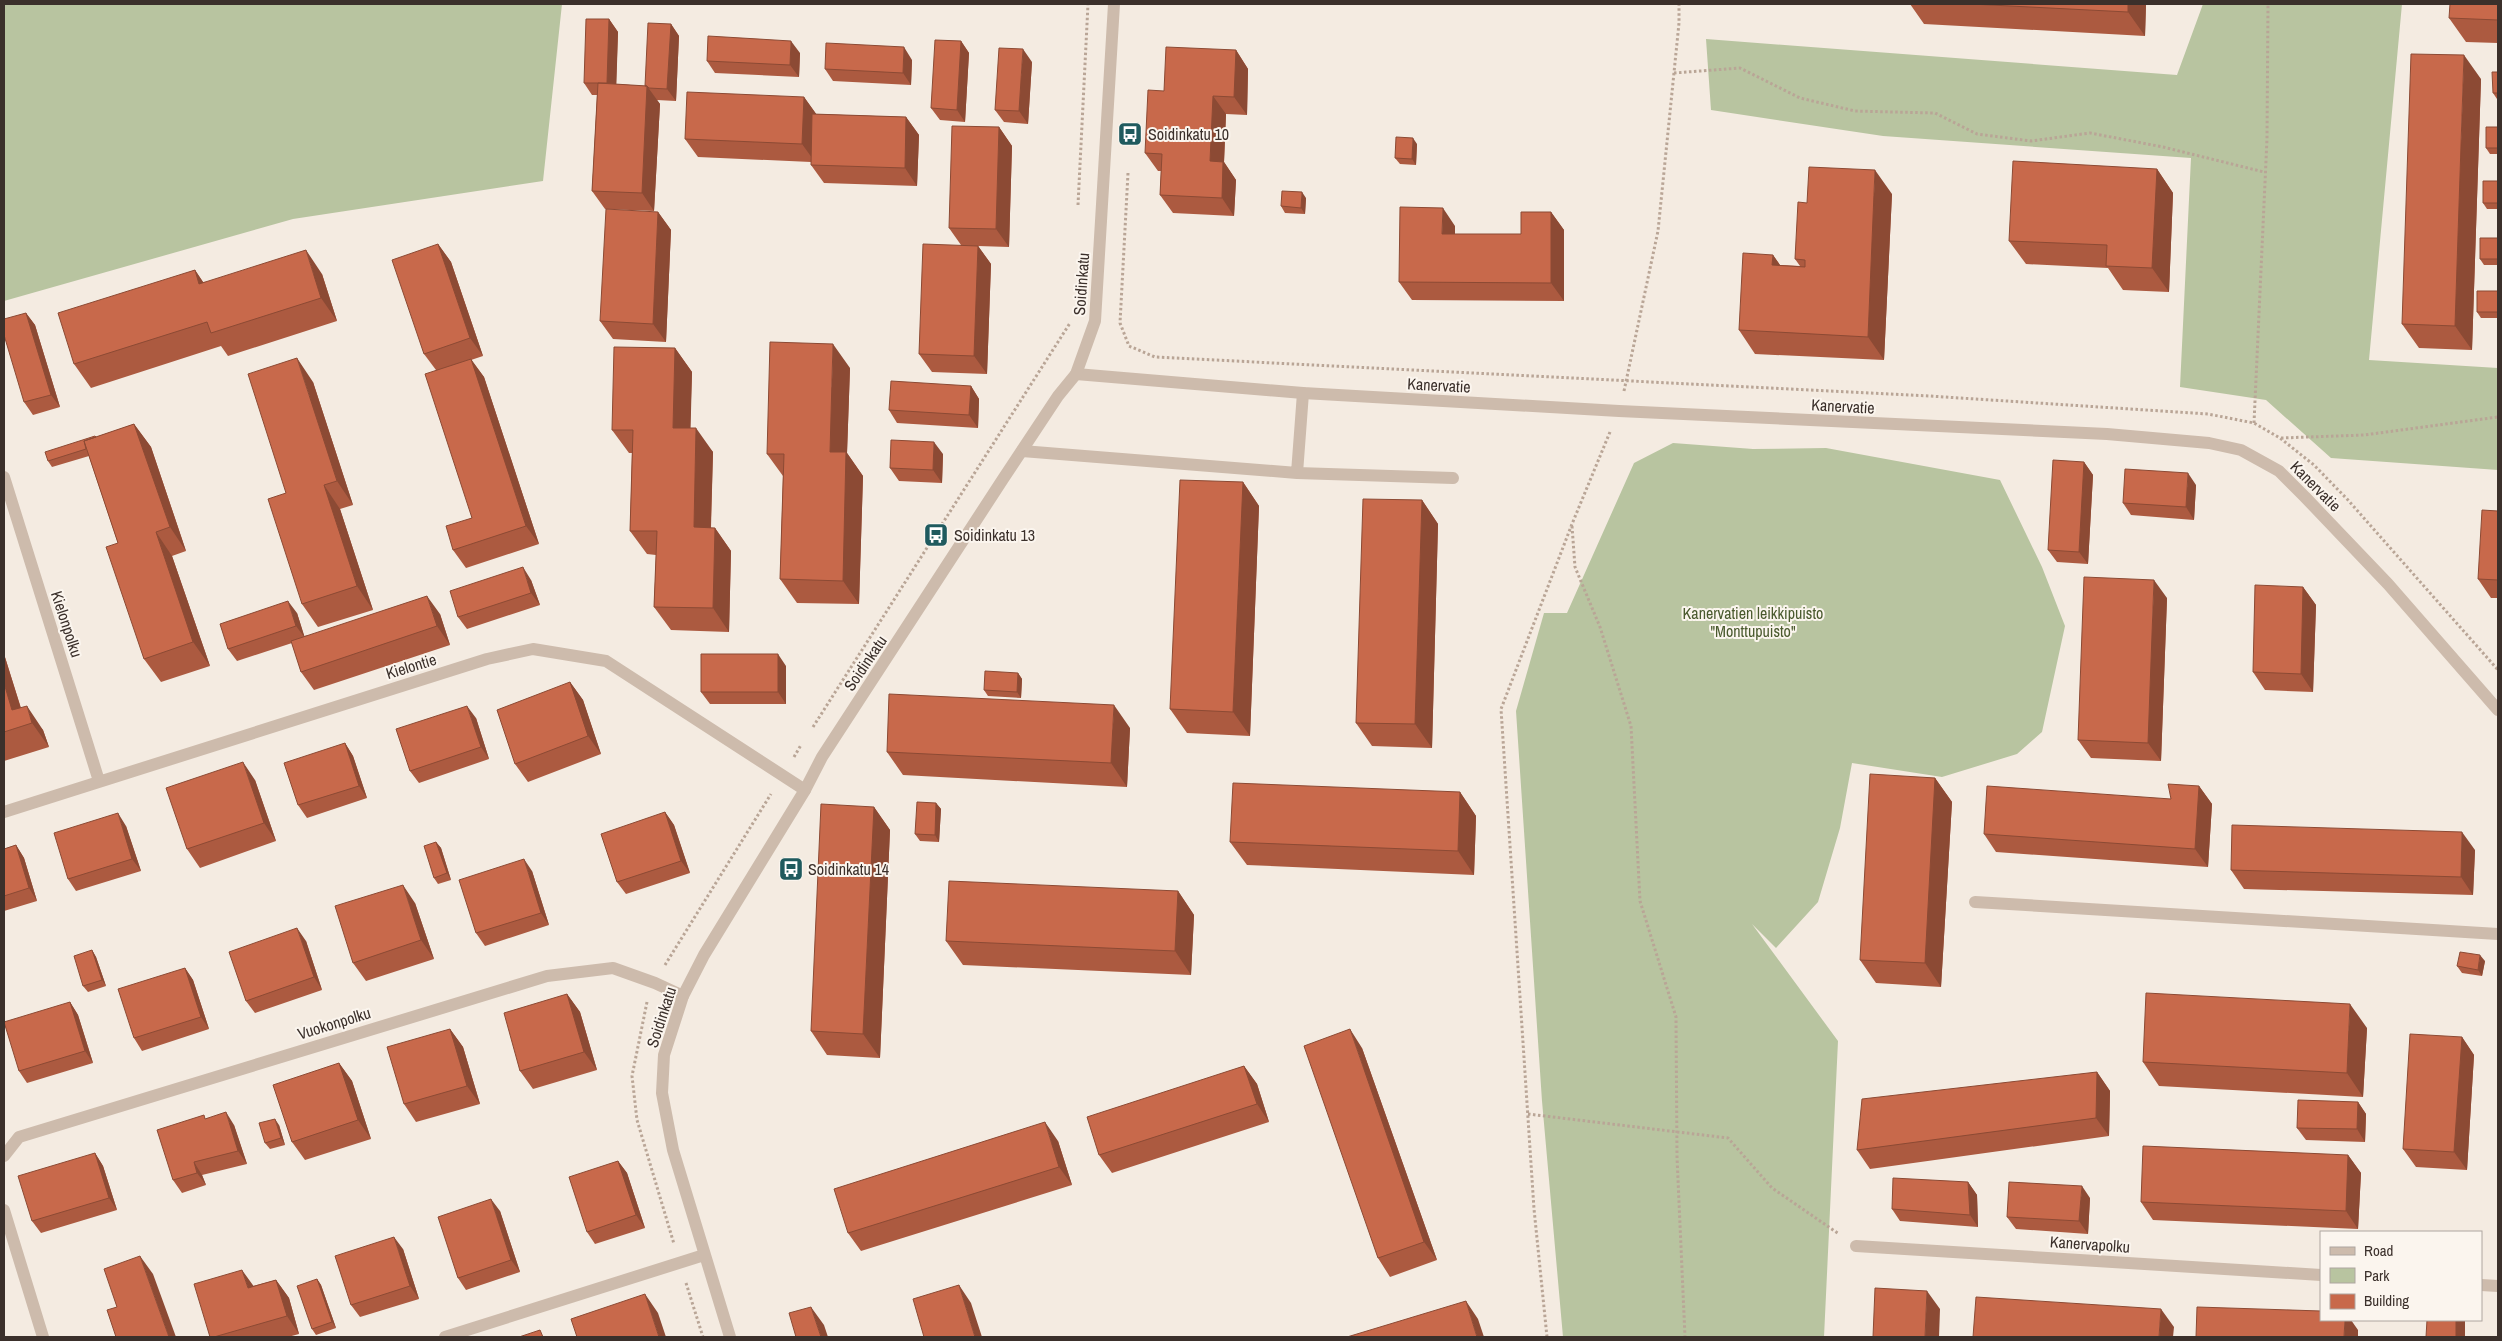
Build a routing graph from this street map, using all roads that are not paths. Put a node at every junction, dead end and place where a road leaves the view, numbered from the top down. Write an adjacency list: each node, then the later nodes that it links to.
1 (1114, 4): 2 (street, Soidinkatu)
2 (1076, 374): 3 (street, Kanervatie); 4 (street, Soidinkatu)
3 (1303, 393): 5 (street); 8 (street, Kanervatie)
4 (1022, 451): 5 (street); 10 (street, Soidinkatu)
5 (1297, 473): 7 (street)
6 (4, 477): 9 (street, Kielonpolku)
7 (1453, 478)
8 (2498, 710)
9 (100, 781): 10 (street, Kielontie); 11 (street, Kielontie)
10 (805, 790): 14 (street, Soidinkatu)
11 (4, 812)
12 (1975, 902): 13 (street)
13 (2498, 934)
14 (683, 996): 15 (street, Vuokonpolku); 18 (street, Soidinkatu)
15 (4, 1156)
16 (4, 1210): 22 (street)
17 (1856, 1246): 19 (street, Kanervapolku)
18 (704, 1255): 23 (street); 24 (street, Soidinkatu)
19 (2320, 1275)
20 (2482, 1285): 21 (street)
21 (2498, 1286)
22 (43, 1337)
23 (445, 1337)
24 (730, 1337)

